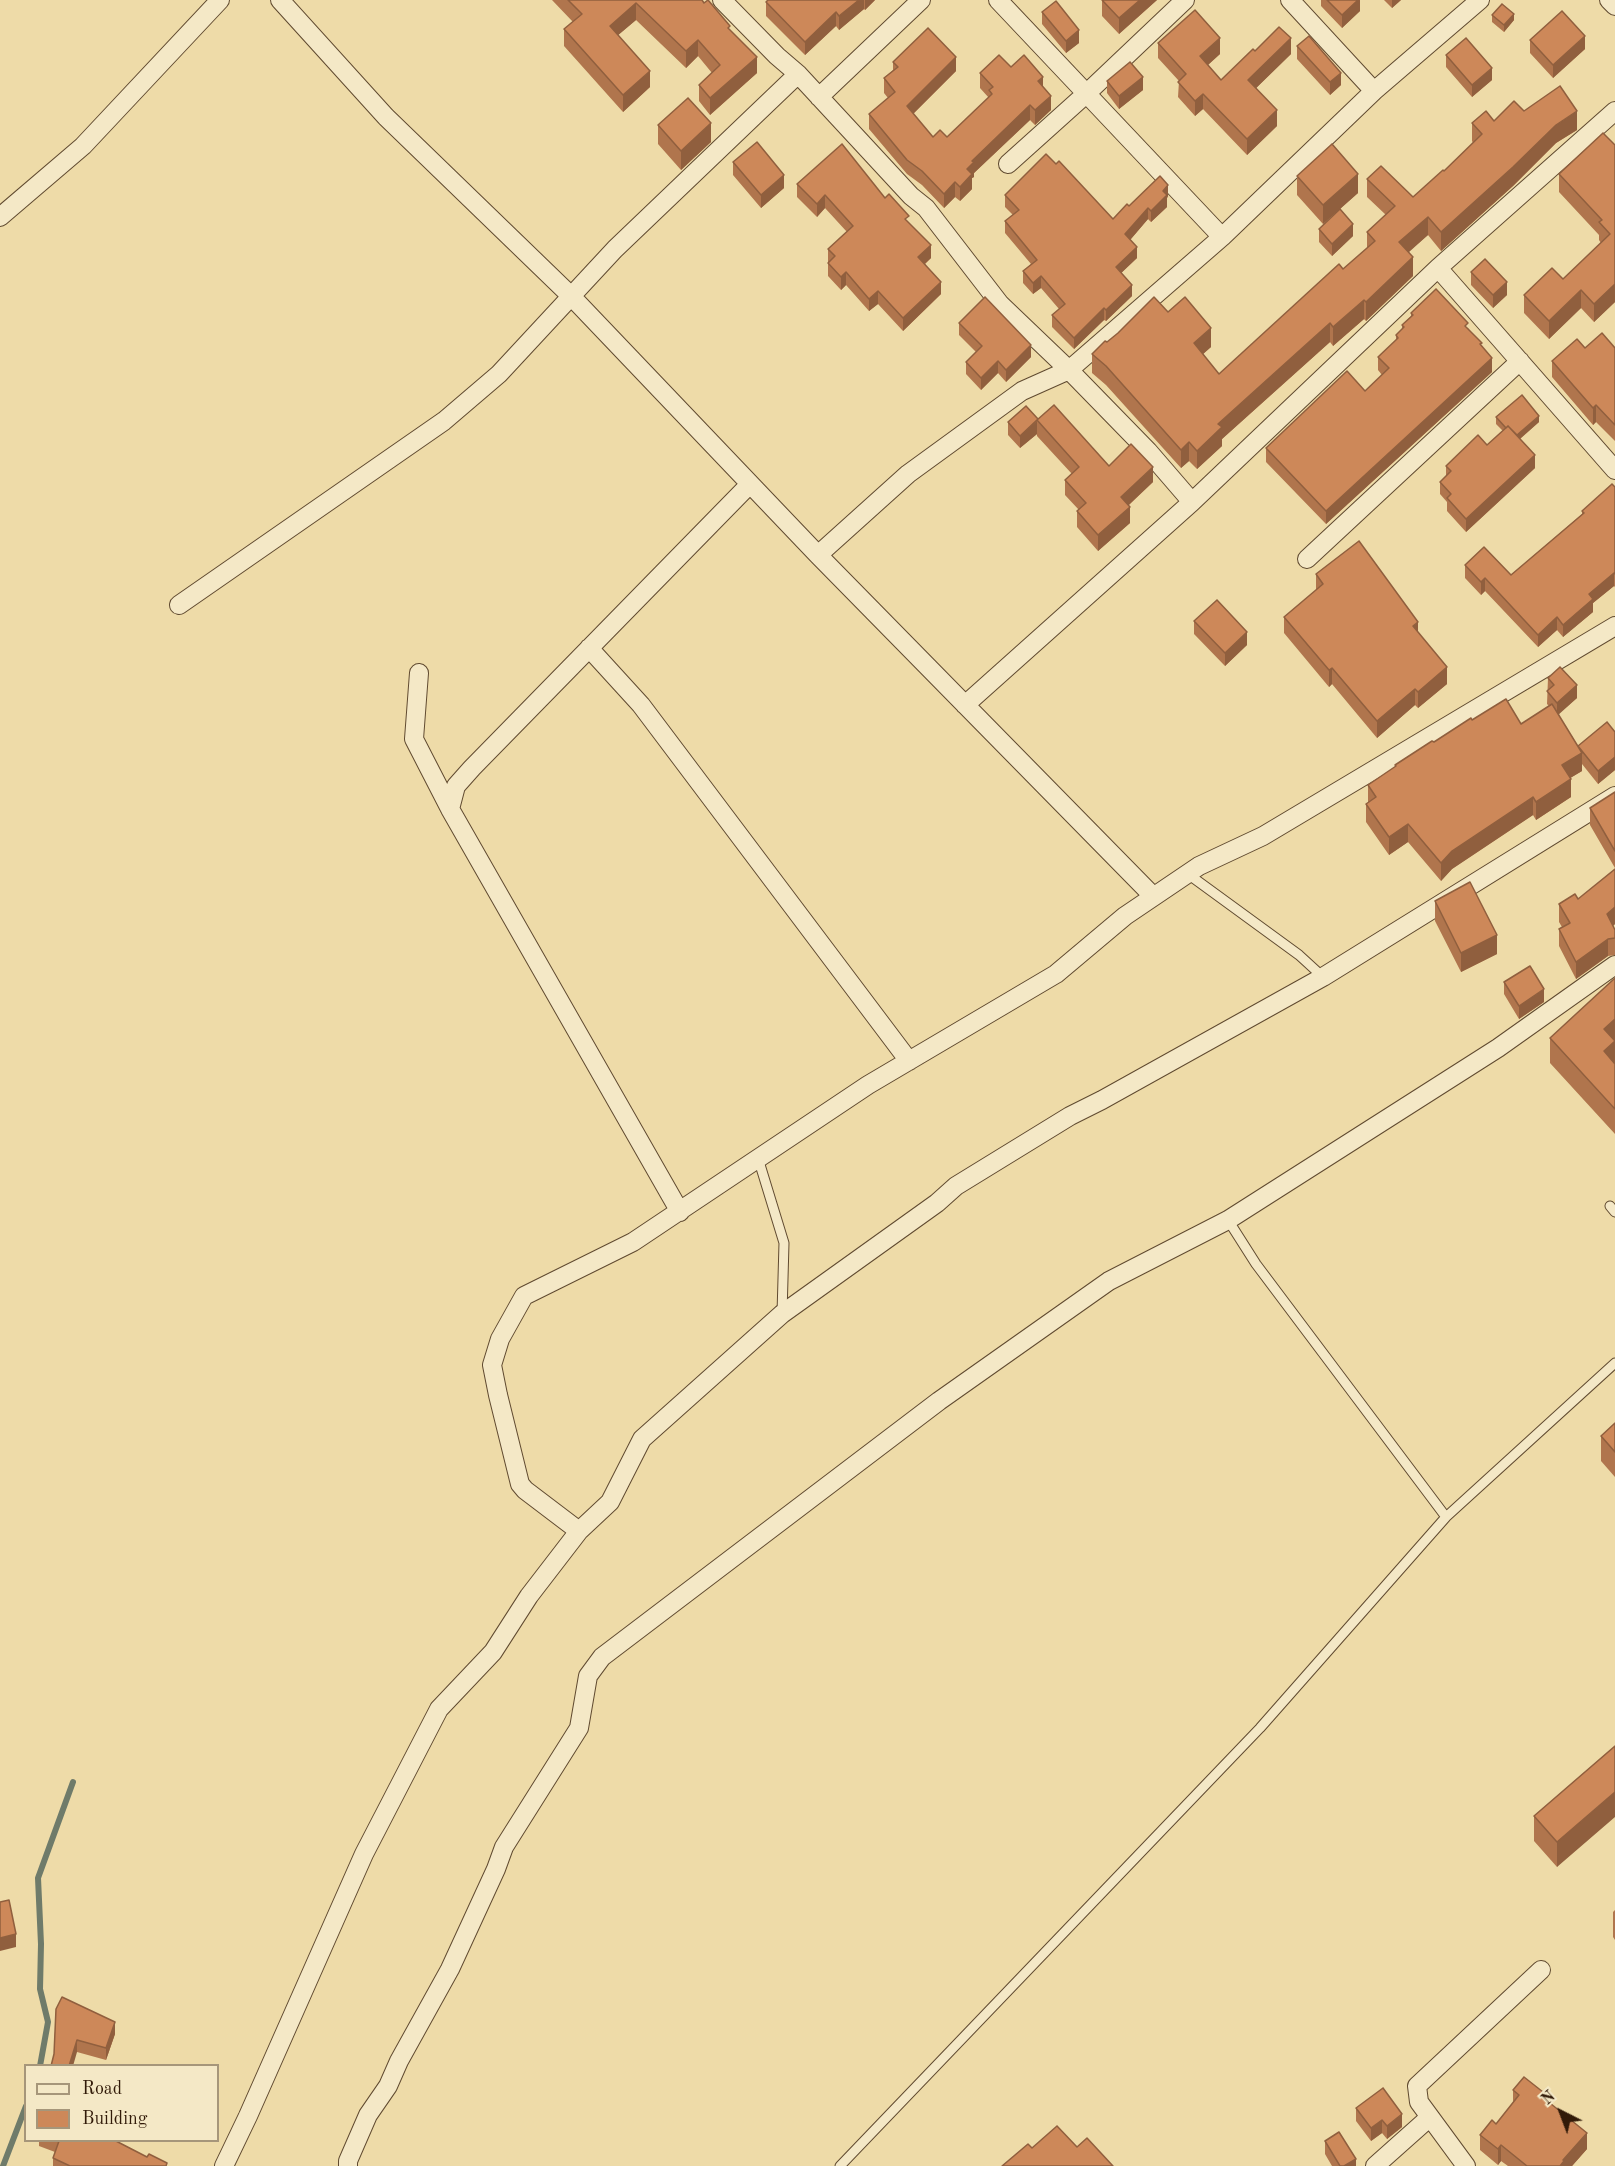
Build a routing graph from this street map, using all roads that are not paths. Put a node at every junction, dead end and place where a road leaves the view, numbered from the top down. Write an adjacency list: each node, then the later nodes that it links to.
1 (220, 0): 17 (street)
2 (280, 0): 20 (street)
3 (722, 0): 11 (street)
4 (921, 0): 14 (street)
5 (998, 0): 13 (street)
6 (1185, 0): 13 (street)
7 (1290, 0): 12 (street)
8 (1480, 0): 12 (street)
9 (1609, 0): 10 (street)
10 (1615, 6)
11 (798, 74): 14 (street); 20 (street)
12 (1374, 91): 18 (street)
13 (1087, 93): 16 (street); 18 (street)
14 (819, 97): 22 (street)
15 (1615, 111): 19 (street)
16 (1008, 164)
17 (0, 218)
18 (1222, 237): 22 (street)
19 (1438, 268): 21 (street); 25 (street)
20 (571, 296): 24 (street); 28 (street)
21 (1520, 361): 23 (street); 27 (street)
22 (1069, 370): 25 (street); 26 (street)
23 (1615, 470)
24 (750, 484): 26 (street); 30 (street)
25 (1192, 501): 32 (street)
26 (818, 555): 32 (street)
27 (1307, 560)
28 (179, 605)
29 (1615, 626): 35 (street)
30 (589, 648): 34 (street); 39 (street)
31 (419, 673): 34 (street)
32 (965, 705): 36 (street)
33 (1615, 796): 38 (street)
34 (450, 809): 41 (street)
35 (1188, 874): 36 (street); 38 (lane)
36 (1153, 896): 39 (street)
37 (1615, 965): 42 (street)
38 (1323, 977): 43 (street)
39 (909, 1061): 40 (street)
40 (758, 1158): 41 (street); 43 (lane)
41 (680, 1212): 46 (street)
42 (1228, 1220): 45 (lane); 50 (street)
43 (782, 1314): 46 (street)
44 (1615, 1363): 45 (lane)
45 (1446, 1517): 51 (lane)
46 (579, 1531): 49 (street)
47 (1541, 1970): 48 (street)
48 (1430, 2117): 52 (street); 53 (street)
49 (224, 2166)
50 (348, 2166)
51 (840, 2166)
52 (1375, 2166)
53 (1466, 2166)

